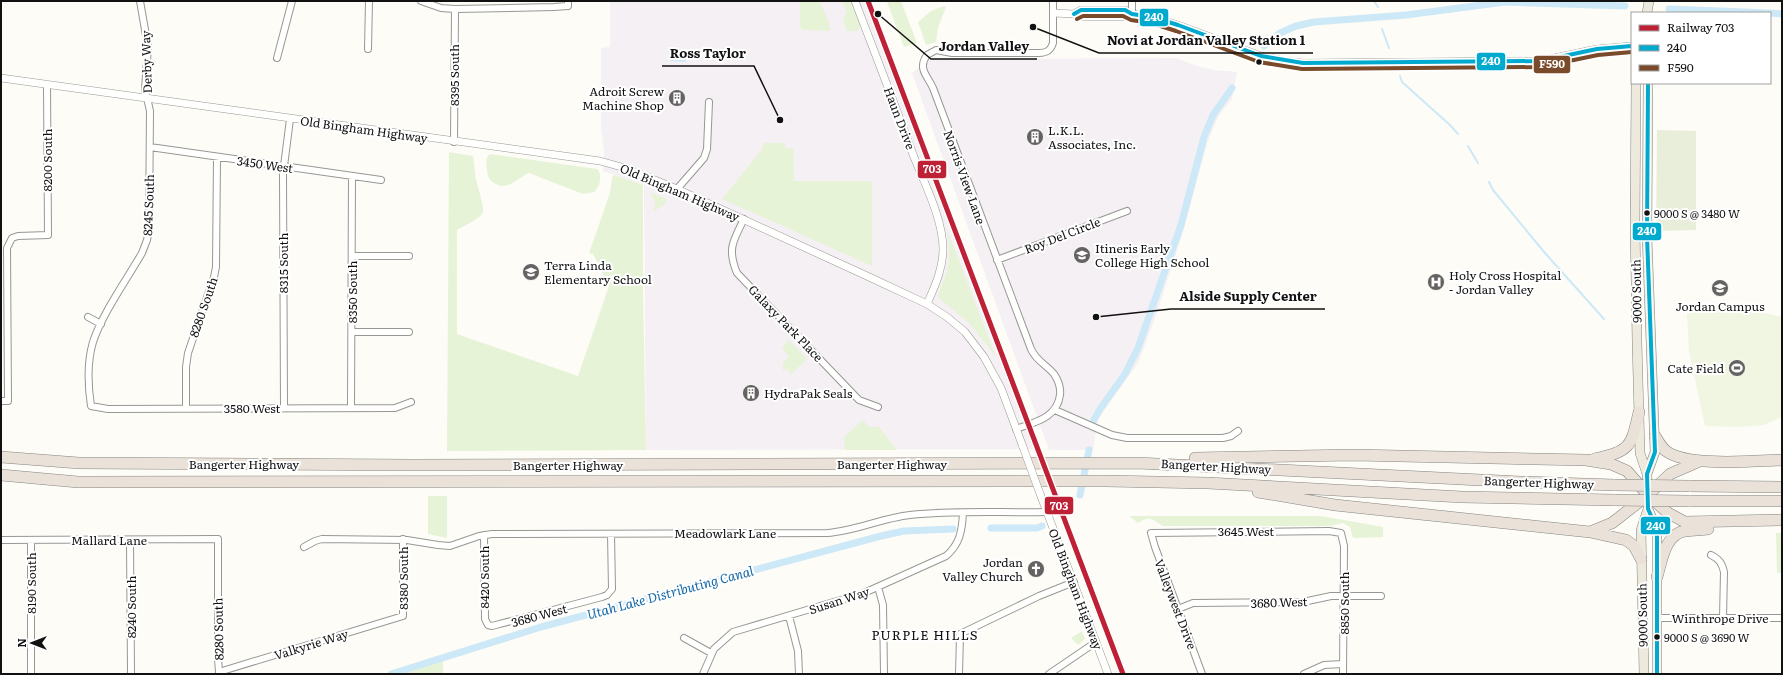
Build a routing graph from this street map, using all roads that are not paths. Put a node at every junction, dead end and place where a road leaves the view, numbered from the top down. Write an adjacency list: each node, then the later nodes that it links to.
1 (140, 1): 23 (street, Derby Way)
2 (292, 1): 18 (street)
3 (369, 1): 17 (street)
4 (421, 1): 12 (street)
5 (494, 1): 11 (street)
6 (855, 1): 38 (street, Haun Drive)
7 (1053, 1): 14 (street)
8 (1132, 1): 15 (street)
9 (1649, 1): 13 (main road)
10 (568, 3): 11 (street)
11 (494, 8): 12 (street)
12 (455, 9): 26 (street, 8395 South)
13 (1648, 12)
14 (1054, 13): 15 (street); 37 (street, Norris View Lane)
15 (1132, 14): 16 (street)
16 (1631, 46)
17 (368, 49)
18 (277, 58)
19 (1, 78): 22 (street, Old Bingham Highway)
20 (1636, 84): 52 (main road, 9000 South)
21 (1648, 84): 55 (main road, 9000 South)
22 (47, 85): 23 (street, Old Bingham Highway); 40 (street, 8200 South)
23 (148, 99): 25 (street, Old Bingham Highway); 27 (street, 8245 South)
24 (709, 102): 32 (street)
25 (290, 119): 26 (street, Old Bingham Highway); 29 (street, 8315 South)
26 (454, 142): 32 (street, Old Bingham Highway)
27 (150, 147): 28 (street, 3450 West); 41 (street, 8245 South)
28 (217, 157): 29 (street, 3450 West); 48 (street, 8280 South)
29 (284, 167): 30 (street, 3450 West); 49 (street, 8315 South)
30 (352, 176): 31 (street, 3450 West); 35 (street, 8350 South)
31 (381, 180)
32 (677, 189): 34 (street, Old Bingham Highway)
33 (1127, 211): 37 (street, Roy Del Circle)
34 (744, 219): 38 (street, Old Bingham Highway); 47 (street, Galaxy Park Place)
35 (352, 256): 36 (street); 42 (street, 8350 South)
36 (409, 256)
37 (996, 260): 51 (street, Norris View Lane)
38 (926, 304): 53 (street, Old Bingham Highway)
39 (88, 317): 41 (street)
40 (4, 322): 44 (street)
41 (101, 324): 46 (street, 8245 South)
42 (352, 332): 43 (street); 50 (street, 8350 South)
43 (409, 332)
44 (4, 401)
45 (411, 402): 50 (street, 3580 West)
46 (91, 406): 48 (street, 3580 West)
47 (878, 407)
48 (186, 408): 49 (street, 3580 West)
49 (284, 408): 50 (street, 3580 West)
50 (351, 408)
51 (1055, 410): 53 (street); 54 (street)
52 (1639, 412): 57 (highway); 61 (main road, 9000 South)
53 (1016, 429): 68 (street, Old Bingham Highway, bridge)
54 (1238, 431)
55 (1655, 436): 59 (highway); 61 (main road, 9000 South)
56 (1, 457): 60 (highway, Bangerter Highway)
57 (1586, 460): 60 (highway); 65 (highway)
58 (1782, 460): 59 (highway)
59 (1700, 461): 65 (highway)
60 (1155, 464): 64 (highway, Bangerter Highway, bridge)
61 (1648, 474): 65 (main road, 9000 South)
62 (1, 475): 63 (highway, Bangerter Highway)
63 (1208, 483): 66 (highway, Bangerter Highway, bridge); 72 (highway)
64 (1782, 487)
65 (1648, 495): 67 (main road, 9000 South); 71 (highway); 72 (highway)
66 (1782, 502)
67 (1648, 509): 84 (main road, 9000 South); 85 (main road, 9000 South)
68 (1047, 512): 69 (street, Meadowlark Lane); 86 (street, Old Bingham Highway)
69 (963, 513): 76 (street, Meadowlark Lane); 87 (street, Susan Way)
70 (1782, 520): 71 (highway)
71 (1757, 521): 85 (highway)
72 (1590, 532): 84 (highway)
73 (1151, 533): 74 (street, 3645 West); 90 (street, Valleywest Drive)
74 (1342, 533): 88 (street, 8850 South)
75 (484, 534): 76 (street, Meadowlark Lane); 78 (street, Meadowlark Lane); 96 (street, 8420 South)
76 (611, 534): 96 (street, 3680 West)
77 (218, 539): 81 (street, Mallard Lane); 101 (street, 8280 South)
78 (403, 539): 82 (street, Meadowlark Lane); 91 (street, 8380 South)
79 (1, 540): 80 (street, Mallard Lane)
80 (32, 540): 81 (street, Mallard Lane); 102 (street, 8190 South)
81 (130, 540): 103 (street, 8240 South)
82 (304, 547)
83 (1711, 555): 94 (street)
84 (1641, 559): 113 (main road, 9000 South)
85 (1657, 577): 93 (main road, 9000 South)
86 (1074, 582): 98 (street, Old Bingham Highway); 107 (street)
87 (878, 588): 92 (street, Susan Way); 106 (street)
88 (1344, 596): 89 (street, 3680 West); 90 (street, 3680 West); 100 (street, 8850 South)
89 (1381, 596)
90 (1178, 609): 110 (street, Valleywest Drive)
91 (402, 616): 101 (street, Valkyrie Way)
92 (789, 616): 99 (street, Susan Way); 105 (street)
93 (1658, 618): 94 (street, Winthrope Drive); 114 (main road, 9000 South)
94 (1723, 618): 95 (street, Winthrope Drive)
95 (1782, 618)
96 (485, 619)
97 (684, 638): 99 (street)
98 (1096, 642): 108 (street); 109 (street, Old Bingham Highway)
99 (711, 653): 104 (street, Susan Way)
100 (1344, 664): 111 (street); 112 (street, 8850 South)
101 (219, 672)
102 (31, 674)
103 (131, 674)
104 (703, 674)
105 (799, 674)
106 (884, 674)
107 (959, 674)
108 (1049, 674)
109 (1108, 674)
110 (1202, 674)
111 (1304, 674)
112 (1343, 674)
113 (1644, 674)
114 (1657, 674)

